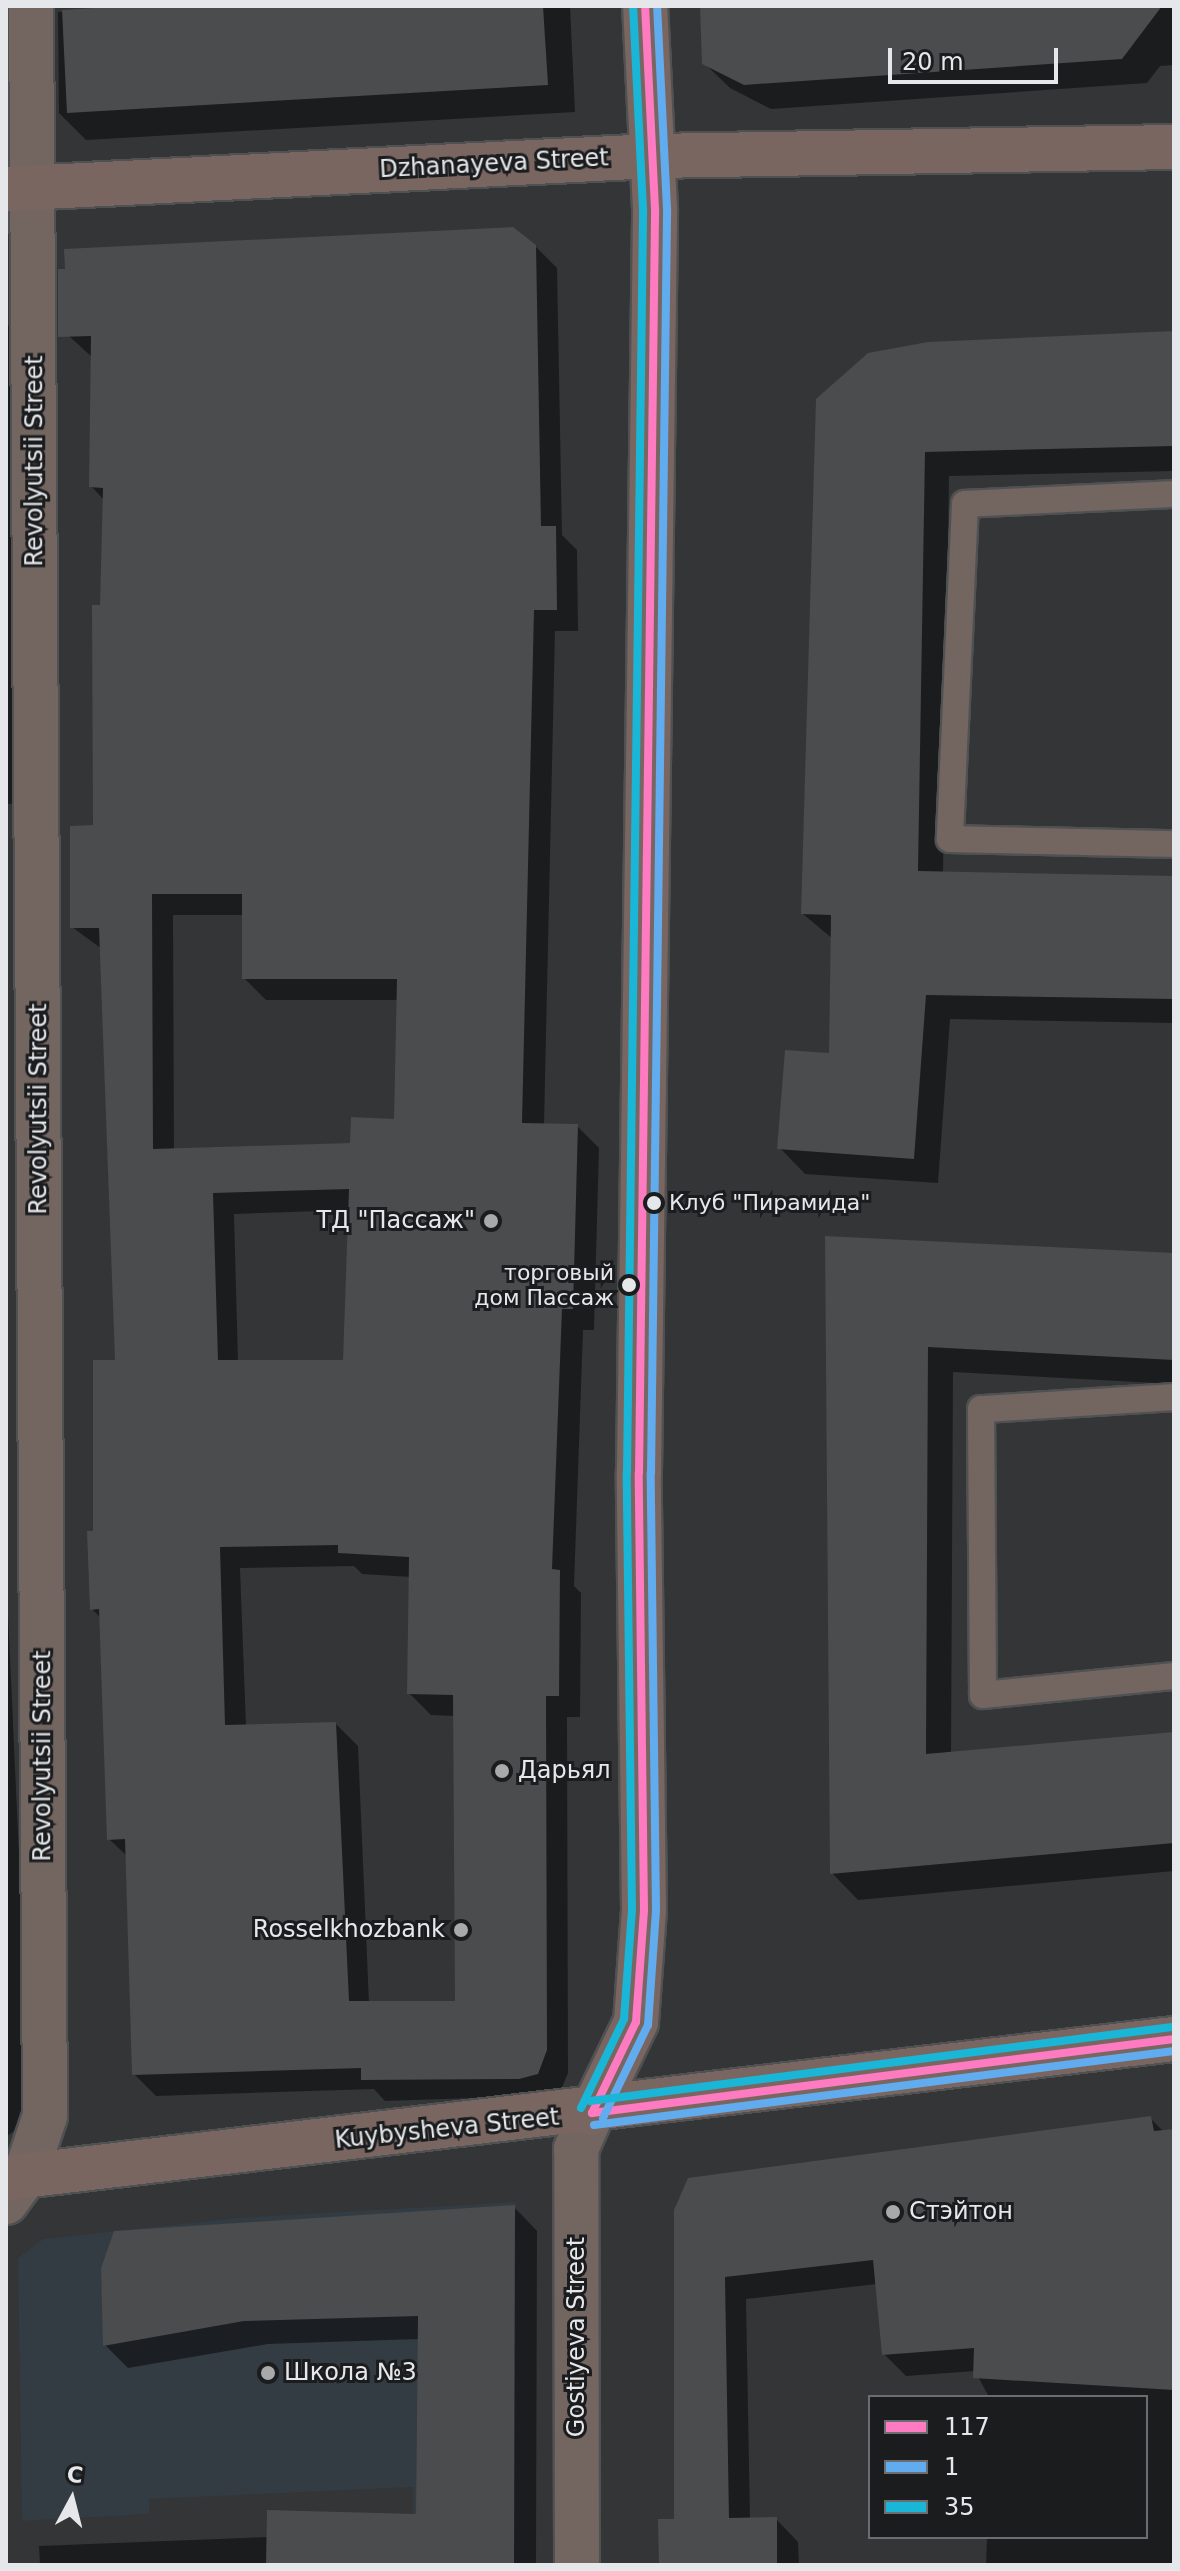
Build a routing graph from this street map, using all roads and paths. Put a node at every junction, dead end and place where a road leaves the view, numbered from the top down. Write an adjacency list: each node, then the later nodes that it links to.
1 (31, 6): 5 (street, Revolyutsii Street)
2 (645, 6): 4 (street)
3 (1174, 147): 4 (street, Dzhanayeva Street)
4 (653, 156): 5 (street, Dzhanayeva Street); 11 (street)
5 (21, 188): 12 (street, Revolyutsii Street)
6 (1174, 494): 7 (lane)
7 (1174, 844)
8 (1174, 1397): 9 (lane)
9 (1174, 1676)
10 (1174, 2039): 11 (street, Kuybysheva Street)
11 (592, 2113): 12 (street, Kuybysheva Street); 13 (street, Gostiyeva Street)
12 (12, 2185)
13 (577, 2565)

